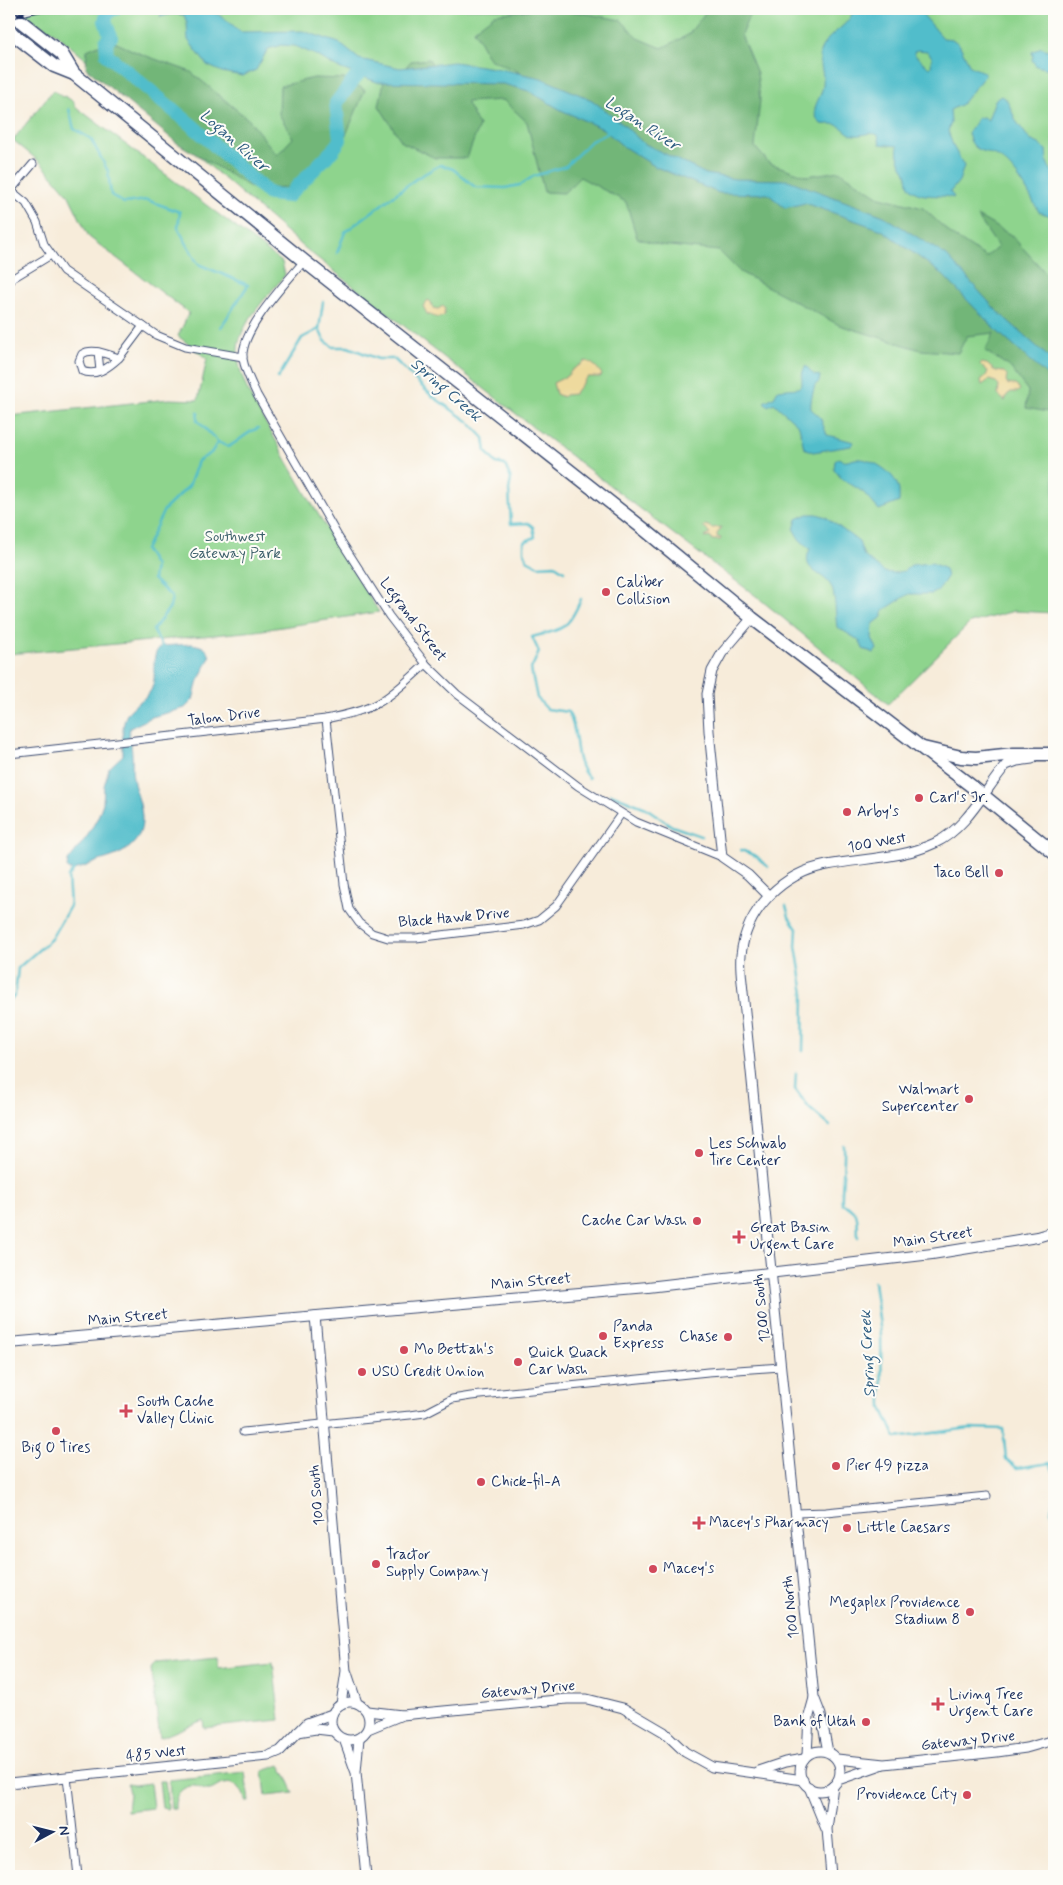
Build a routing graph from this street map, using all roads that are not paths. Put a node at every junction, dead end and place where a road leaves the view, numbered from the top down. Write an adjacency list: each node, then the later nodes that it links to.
1 (1049, 9): 3 (street)
2 (9, 12): 5 (highway)
3 (1054, 12)
4 (9, 31): 5 (highway)
5 (74, 74): 9 (highway)
6 (33, 164): 7 (street)
7 (10, 190): 8 (street)
8 (51, 255): 10 (street); 11 (street)
9 (304, 261): 13 (street); 16 (highway)
10 (9, 283)
11 (143, 326): 13 (street); 14 (street)
12 (98, 352): 14 (street); 15 (street); 15 (street)
13 (243, 357): 17 (street, Legrand Street)
14 (120, 358): 15 (street)
15 (100, 371)
16 (752, 618): 19 (highway); 25 (street)
17 (426, 664): 18 (street, Talon Drive); 23 (street, Legrand Street)
18 (326, 719): 20 (street, Talon Drive); 23 (street, Black Hawk Drive)
19 (918, 746): 21 (highway); 22 (highway)
20 (9, 754)
21 (1054, 755): 22 (street, 100 West)
22 (982, 796): 24 (highway); 26 (street, 100 West)
23 (622, 814): 25 (street, Legrand Street)
24 (1054, 853)
25 (722, 857): 26 (street, Legrand Street)
26 (768, 896): 27 (street, 100 West)
27 (742, 982): 29 (street, 1200 South)
28 (1054, 1232): 29 (main road, Main Street)
29 (772, 1273): 30 (main road, Main Street); 32 (street, 1200 South)
30 (315, 1316): 31 (main road, Main Street); 33 (street, 100 South)
31 (9, 1343)
32 (781, 1367): 33 (street); 36 (street, 1200 South)
33 (324, 1424): 34 (street); 37 (street, 100 South)
34 (243, 1432)
35 (987, 1496): 36 (street)
36 (796, 1513): 38 (street, 100 North)
37 (346, 1671): 39 (street, 100 South); 40 (street, 100 South)
38 (814, 1698): 50 (street, 100 North); 51 (street, 100 North)
39 (357, 1703): 40 (street); 41 (street)
40 (341, 1704): 42 (street)
41 (366, 1711): 43 (street, Gateway Drive); 44 (street)
42 (332, 1714): 45 (street); 46 (street, 485 West)
43 (402, 1715): 44 (street, Gateway Drive); 55 (street, Gateway Drive)
44 (368, 1729): 47 (street)
45 (334, 1731): 46 (street); 48 (street)
46 (297, 1732): 56 (street, 485 West)
47 (359, 1738): 48 (street); 54 (street)
48 (344, 1739): 54 (street)
49 (1054, 1740): 53 (street, Gateway Drive)
50 (828, 1752): 51 (street); 52 (street)
51 (805, 1757): 55 (street, Gateway Drive); 58 (street)
52 (837, 1759): 53 (street, Gateway Drive); 59 (street)
53 (884, 1764): 59 (street, Gateway Drive)
54 (356, 1772): 62 (street)
55 (755, 1772): 58 (street, Gateway Drive)
56 (67, 1777): 57 (street, 485 West); 61 (street)
57 (9, 1783)
58 (806, 1783): 59 (street); 60 (street)
59 (836, 1783): 60 (street)
60 (826, 1829): 63 (street)
61 (78, 1876)
62 (366, 1876)
63 (831, 1876)

